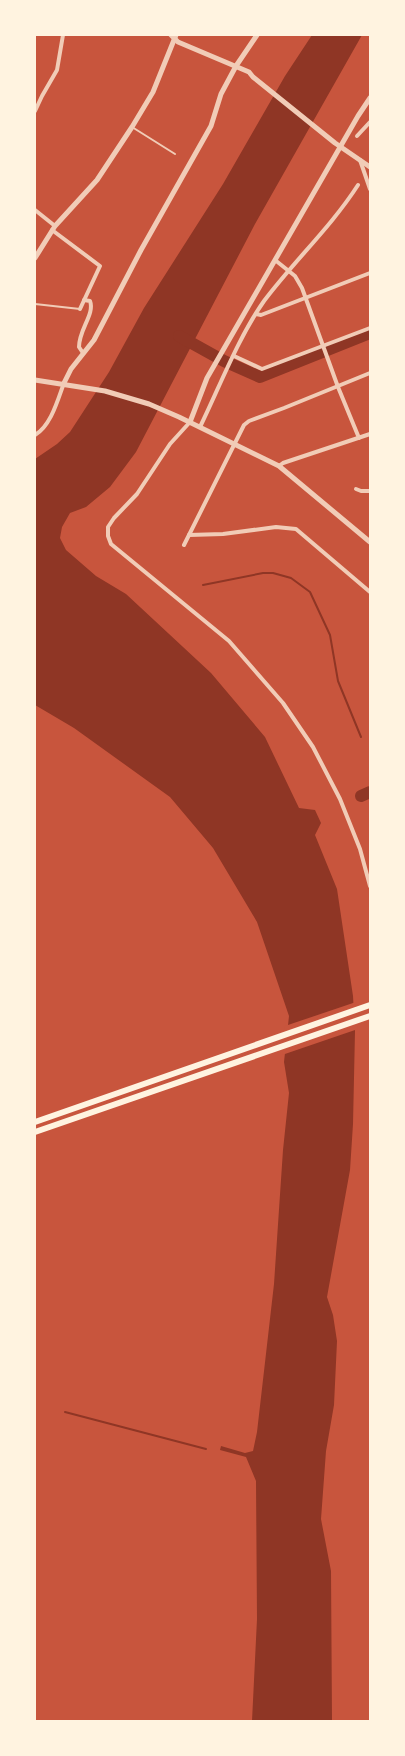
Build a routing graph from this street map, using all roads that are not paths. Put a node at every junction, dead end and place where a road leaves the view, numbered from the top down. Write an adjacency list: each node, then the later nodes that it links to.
1 (64, 35): 6 (street)
2 (257, 35): 4 (street)
3 (174, 36): 4 (street); 8 (street)
4 (236, 66): 10 (street); 29 (street)
5 (370, 98): 10 (street)
6 (35, 111)
7 (370, 122): 9 (street)
8 (132, 127): 11 (lane); 17 (street)
9 (357, 136)
10 (338, 145): 12 (street); 19 (street)
11 (175, 154)
12 (360, 160): 13 (street); 15 (street)
13 (370, 167)
14 (358, 185): 20 (street)
15 (370, 189)
16 (35, 210): 17 (street)
17 (53, 228): 18 (street); 23 (street)
18 (35, 258)
19 (275, 260): 20 (street); 35 (street)
20 (289, 270): 22 (street); 26 (street)
21 (370, 273): 22 (street)
22 (306, 297): 26 (street); 28 (street)
23 (84, 300): 25 (street); 29 (street)
24 (35, 304): 25 (lane)
25 (80, 309)
26 (256, 314): 30 (street)
27 (370, 328): 28 (street)
28 (325, 346): 30 (street); 34 (street)
29 (83, 353): 33 (street)
30 (234, 356): 36 (street)
31 (370, 373): 34 (street)
32 (35, 380): 33 (street)
33 (64, 383): 35 (street); 38 (street)
34 (338, 387): 39 (street); 40 (street)
35 (190, 422): 36 (street); 48 (street)
36 (200, 427): 40 (street)
37 (370, 434): 39 (street)
38 (35, 435)
39 (359, 438): 41 (street)
40 (235, 444): 41 (street); 44 (street)
41 (279, 466): 45 (street)
42 (356, 489): 43 (street)
43 (370, 492)
44 (189, 535): 46 (street); 47 (street)
45 (370, 542)
46 (184, 545)
47 (370, 592)
48 (370, 886)
49 (370, 1005): 51 (highway)
50 (370, 1016): 52 (highway)
51 (35, 1122)
52 (35, 1132)

